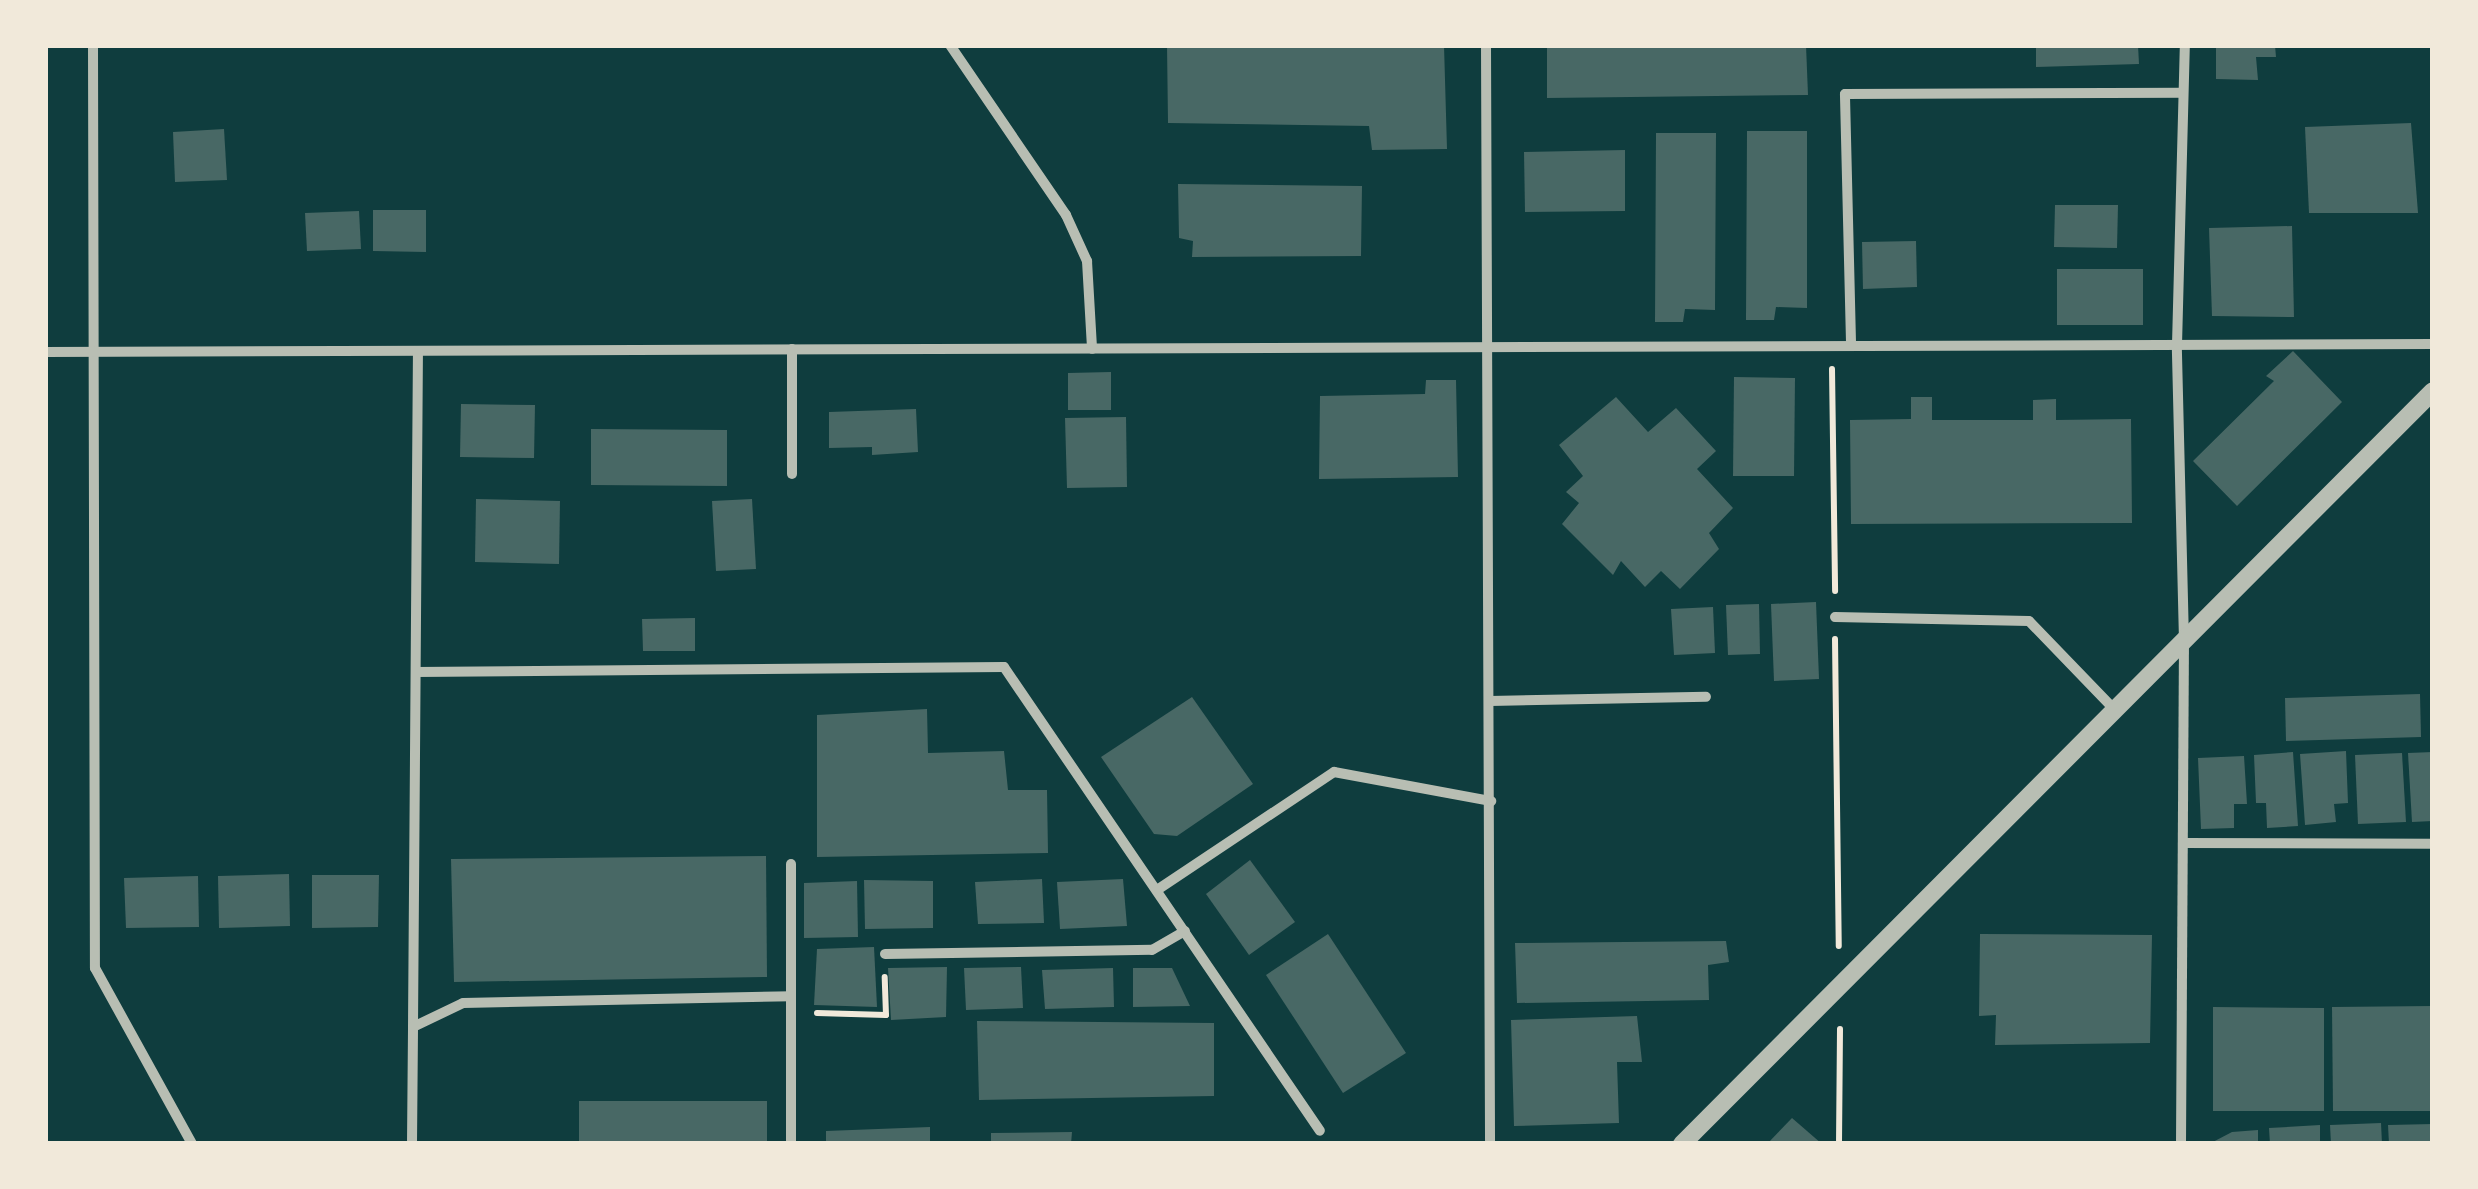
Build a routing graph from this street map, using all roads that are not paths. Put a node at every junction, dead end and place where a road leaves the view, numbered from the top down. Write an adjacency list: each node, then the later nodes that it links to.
1 (94, 45): 14 (street)
2 (950, 45): 9 (street)
3 (1486, 45): 10 (street)
4 (2185, 45): 5 (street)
5 (2183, 93): 6 (street); 8 (street)
6 (1850, 342): 8 (street); 10 (street)
7 (2433, 344): 8 (street)
8 (2177, 345): 18 (street)
9 (1092, 348): 10 (street); 11 (street)
10 (1487, 348): 21 (street)
11 (792, 349): 12 (street); 16 (street)
12 (418, 351): 14 (street); 19 (street)
13 (45, 352): 14 (street)
14 (93, 352): 33 (street)
15 (2433, 391): 18 (street)
16 (792, 474)
17 (1835, 617): 22 (street)
18 (2184, 641): 22 (street); 24 (street)
19 (416, 672): 27 (street); 31 (street)
20 (1706, 697): 21 (street)
21 (1490, 701): 23 (street)
22 (2115, 710): 37 (street)
23 (1490, 801): 27 (street); 36 (street)
24 (2183, 843): 25 (street); 38 (street)
25 (2433, 844)
26 (791, 864): 30 (street)
27 (1157, 890): 28 (street)
28 (1184, 931): 29 (street); 32 (street)
29 (885, 954)
30 (791, 996): 31 (street); 35 (street)
31 (414, 1027): 34 (street)
32 (1320, 1131)
33 (192, 1144)
34 (412, 1144)
35 (791, 1144)
36 (1490, 1144)
37 (1682, 1144)
38 (2181, 1144)

